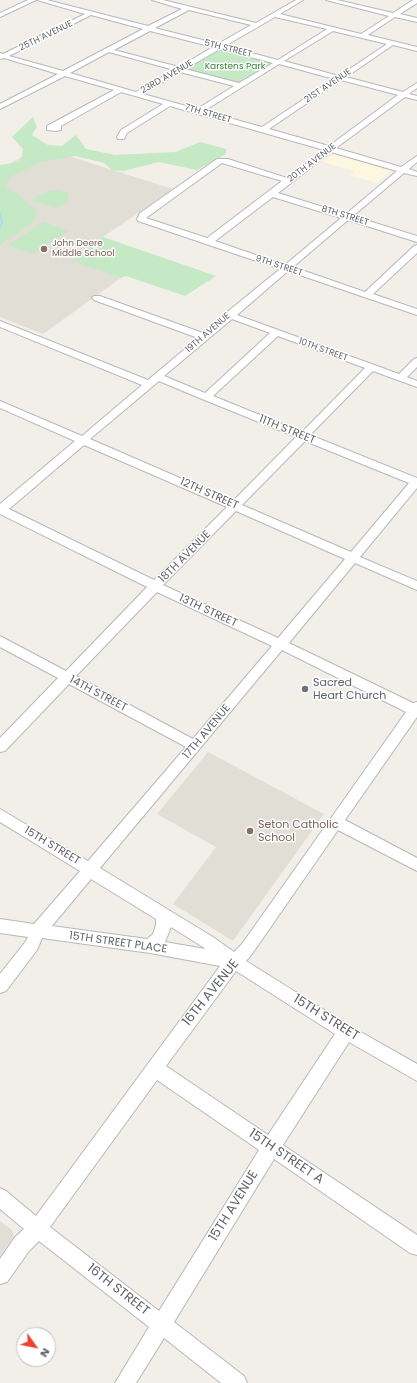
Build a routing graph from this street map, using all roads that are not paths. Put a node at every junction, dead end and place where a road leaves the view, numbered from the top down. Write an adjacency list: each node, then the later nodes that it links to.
1 (33, 0): 9 (street)
2 (40, 0): 8 (street, 5TH STREET)
3 (155, 0): 7 (street)
4 (300, 0): 10 (street, 23RD AVENUE)
5 (329, 0): 11 (street)
6 (417, 0): 11 (street)
7 (188, 8): 13 (street); 14 (street)
8 (91, 13): 14 (street, 5TH STREET); 21 (street, 25TH AVENUE)
9 (0, 15)
10 (275, 15): 13 (street, 23RD AVENUE); 15 (street)
11 (394, 15): 12 (street); 16 (street)
12 (417, 20)
13 (257, 25): 18 (street, 23RD AVENUE)
14 (149, 28): 18 (street, 5TH STREET); 20 (street)
15 (332, 29): 16 (street); 22 (street)
16 (362, 36): 17 (street)
17 (392, 43): 19 (street); 25 (street, 21ST AVENUE)
18 (220, 47): 22 (street, 5TH STREET); 23 (street, 23RD AVENUE)
19 (417, 49)
20 (108, 50): 23 (street); 24 (street)
21 (1, 56): 24 (street, 7TH STREET)
22 (278, 62): 25 (street, 5TH STREET); 26 (street)
23 (180, 69): 26 (street); 29 (street, 23RD AVENUE)
24 (64, 73): 28 (street, 7TH STREET); 33 (street)
25 (340, 78): 30 (street, 5TH STREET); 36 (street, 21ST AVENUE)
26 (240, 86): 34 (street)
27 (417, 86): 30 (street, 20TH AVENUE)
28 (120, 89): 29 (street, 7TH STREET); 35 (street)
29 (137, 94): 32 (street, 7TH STREET)
30 (405, 94): 31 (street, 5TH STREET); 38 (street, 20TH AVENUE)
31 (417, 98)
32 (170, 103): 34 (street, 7TH STREET); 37 (street)
33 (0, 107)
34 (199, 112): 36 (street, 7TH STREET)
35 (56, 126)
36 (263, 130): 38 (street, 7TH STREET)
37 (121, 137)
38 (330, 149): 40 (street, 7TH STREET); 42 (street, 20TH AVENUE)
39 (417, 158): 40 (street, 19TH AVENUE)
40 (402, 170): 41 (street, 7TH STREET); 44 (street, 19TH AVENUE)
41 (417, 174)
42 (289, 181): 43 (street, 20TH AVENUE); 46 (street, 9TH STREET)
43 (273, 194): 44 (street, 8TH STREET); 46 (street, 20TH AVENUE)
44 (347, 217): 45 (street, 8TH STREET); 48 (street, 19TH AVENUE)
45 (417, 239)
46 (208, 242): 48 (street, 9TH STREET)
47 (417, 248): 49 (street)
48 (285, 268): 49 (street, 9TH STREET); 52 (street, 19TH AVENUE)
49 (367, 295): 51 (street, 9TH STREET)
50 (97, 298): 55 (street)
51 (417, 312)
52 (229, 315): 54 (street, 10TH STREET); 55 (street, 19TH AVENUE)
53 (0, 324): 59 (street, 11TH STREET)
54 (276, 333): 57 (street, 10TH STREET); 61 (street)
55 (204, 337): 59 (street, 19TH AVENUE)
56 (417, 361): 58 (street)
57 (372, 368): 58 (street, 10TH STREET); 63 (street, 18TH AVENUE)
58 (401, 378): 60 (street, 10TH STREET)
59 (153, 380): 61 (street, 11TH STREET); 64 (street, 19TH AVENUE)
60 (417, 384)
61 (206, 397): 63 (street, 11TH STREET)
62 (0, 404): 64 (street, 12TH STREET)
63 (304, 437): 65 (street, 11TH STREET); 66 (street, 18TH AVENUE)
64 (83, 439): 66 (street, 12TH STREET); 67 (street, 19TH AVENUE)
65 (417, 481): 68 (street, 17TH AVENUE)
66 (235, 506): 68 (street, 12TH STREET); 69 (street, 18TH AVENUE)
67 (0, 509): 69 (street, 13TH STREET)
68 (352, 558): 70 (street, 12TH STREET); 72 (street, 17TH AVENUE)
69 (155, 586): 72 (street, 13TH STREET); 73 (street, 18TH AVENUE)
70 (417, 586)
71 (0, 641): 73 (street, 14TH STREET)
72 (280, 644): 74 (street, 13TH STREET); 75 (street, 17TH AVENUE)
73 (68, 678): 75 (street, 14TH STREET); 76 (street, 18TH AVENUE)
74 (416, 709): 78 (street, 16TH AVENUE)
75 (195, 746): 80 (street, 17TH AVENUE)
76 (0, 747)
77 (0, 815): 80 (street, 15TH STREET)
78 (336, 822): 79 (street); 85 (street, 16TH AVENUE)
79 (417, 866)
80 (90, 870): 81 (street, 15TH STREET); 83 (street, 17TH AVENUE)
81 (164, 916): 84 (street); 85 (street, 15TH STREET)
82 (0, 926): 83 (street, 15TH STREET PLACE)
83 (37, 932): 84 (street, 15TH STREET PLACE); 86 (street, 17TH AVENUE)
84 (150, 946): 85 (street, 15TH STREET PLACE)
85 (235, 962): 87 (street, 15TH STREET); 88 (street, 16TH AVENUE)
86 (0, 986)
87 (346, 1032): 89 (street, 15TH STREET); 90 (street, 15TH AVENUE)
88 (154, 1068): 90 (street, 15TH STREET A); 92 (street, 16TH AVENUE)
89 (417, 1073)
90 (271, 1147): 93 (street, 15TH STREET A); 95 (street, 15TH AVENUE)
91 (0, 1197): 92 (street, 16TH STREET)
92 (38, 1228): 94 (street, 16TH AVENUE); 95 (street, 16TH STREET)
93 (417, 1246)
94 (0, 1275)
95 (161, 1323): 96 (street, 15TH AVENUE); 97 (street, 16TH STREET)
96 (126, 1383)
97 (237, 1383)

